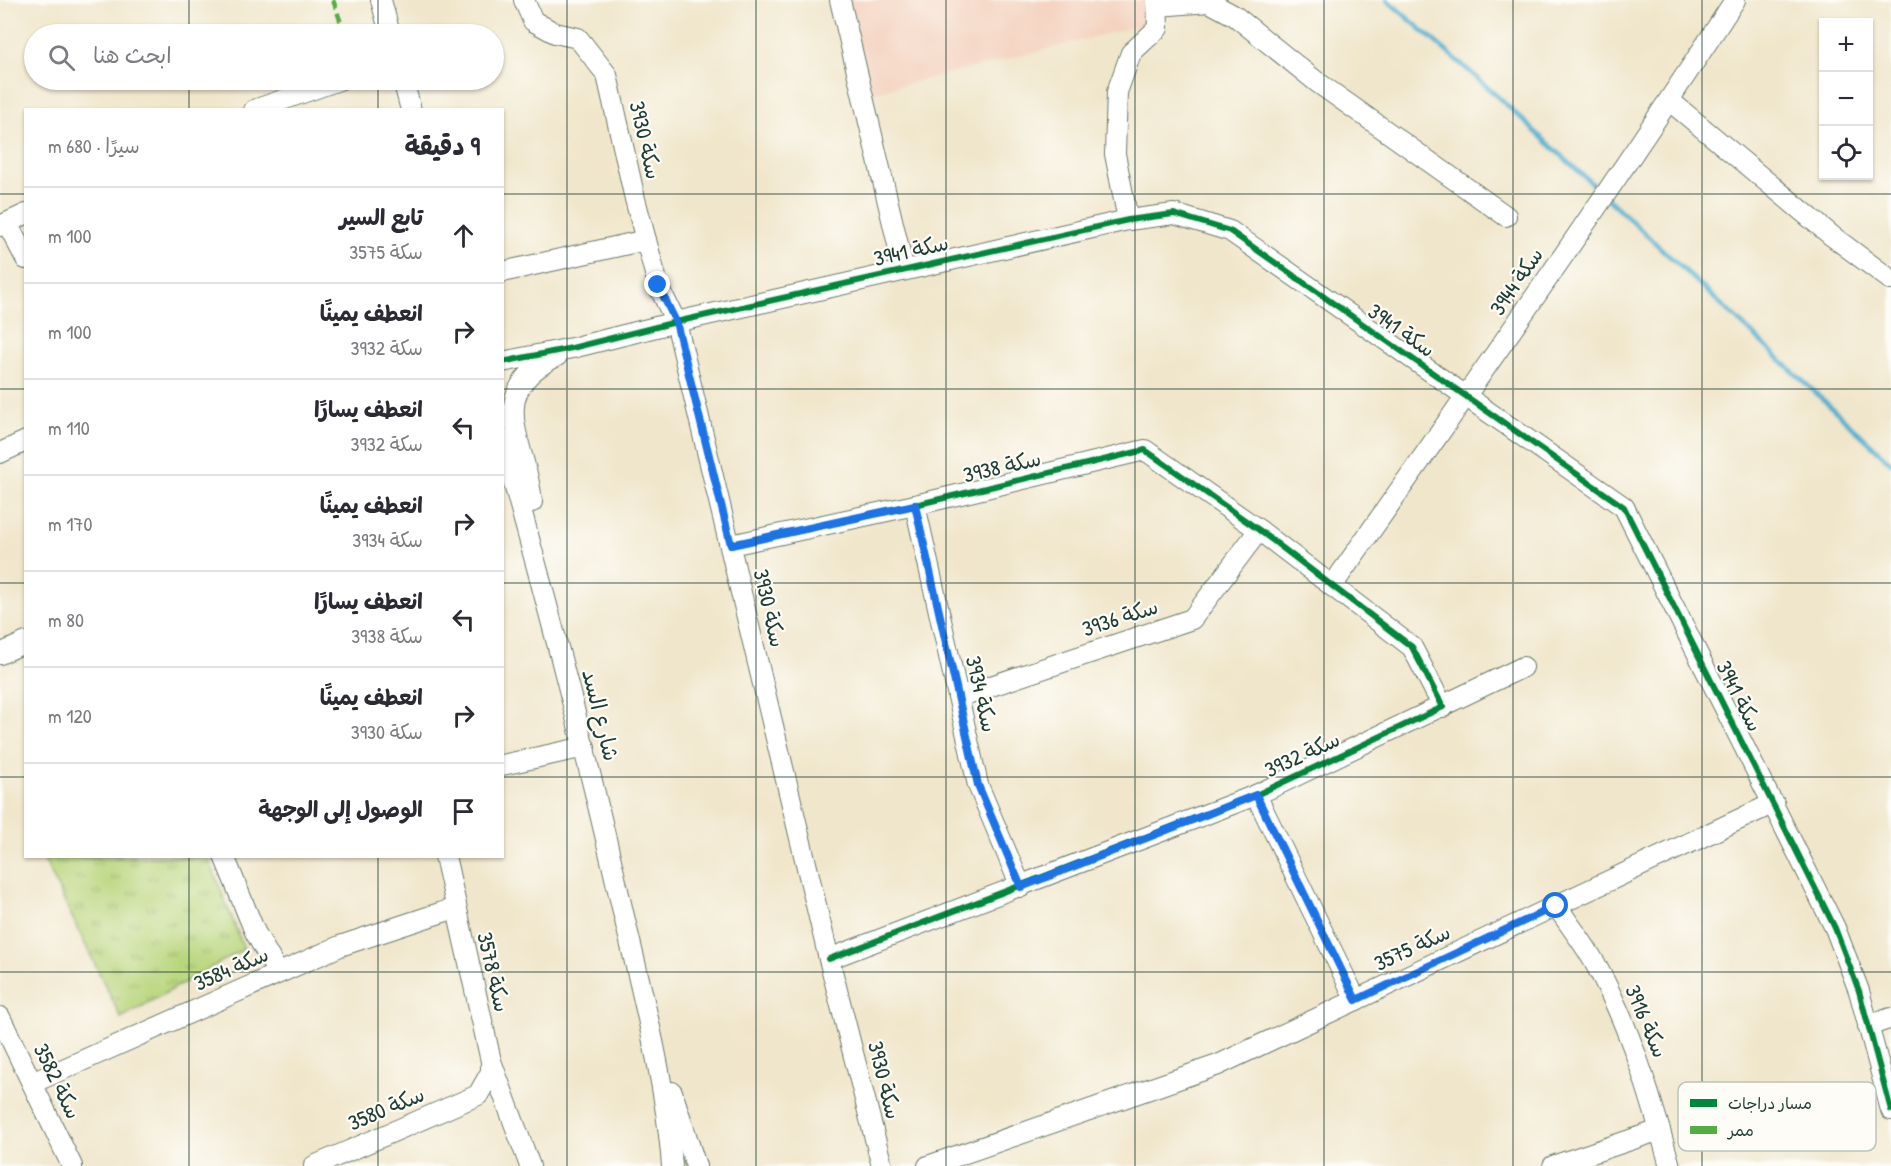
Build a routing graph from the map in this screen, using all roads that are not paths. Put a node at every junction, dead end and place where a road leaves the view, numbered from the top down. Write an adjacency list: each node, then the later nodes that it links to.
1 (525, 0): 16 (street, سكة 3930)
2 (840, 0): 18 (street)
3 (1736, 0): 9 (street, سكة 3944)
4 (1157, 3): 13 (street); 14 (street)
5 (381, 4): 6 (street)
6 (387, 24)
7 (311, 90): 10 (street)
8 (406, 90): 11 (street)
9 (1670, 101): 20 (street); 24 (street, سكة 3944)
10 (260, 108)
11 (410, 108)
12 (24, 215): 15 (street)
13 (1506, 216)
14 (1128, 220): 18 (street, سكة 3941); 24 (street, سكة 3941)
15 (3, 224): 17 (street)
16 (646, 240): 19 (street); 21 (street, سكة 3930)
17 (24, 256)
18 (904, 270): 21 (street, سكة 3941)
19 (504, 272)
20 (1891, 280)
21 (676, 322): 22 (street, سكة 3941); 31 (street, سكة 3930)
22 (572, 348): 23 (street, سكة 3941); 30 (street)
23 (504, 362)
24 (1466, 397): 32 (street, سكة 3944); 41 (street, سكة 3941)
25 (24, 442): 27 (street)
26 (504, 448): 30 (street, شارع السد)
27 (0, 453)
28 (915, 505): 29 (street, سكة 3938); 31 (street, سكة 3938); 36 (street, سكة 3934)
29 (1258, 530): 32 (street); 36 (street, سكة 3936)
30 (531, 544): 38 (street, شارع السد)
31 (731, 545): 47 (street, سكة 3930)
32 (1332, 586): 37 (street)
33 (24, 643): 34 (street)
34 (0, 654)
35 (1523, 667): 37 (street, سكة 3932)
36 (958, 697): 44 (street, سكة 3934)
37 (1443, 707): 40 (street, سكة 3932)
38 (585, 747): 39 (street); 50 (street, شارع السد)
39 (504, 765)
40 (1256, 795): 44 (street, سكة 3932); 49 (street, سكة 3932)
41 (1774, 803): 45 (street, سكة 3575); 53 (street, سكة 3941)
42 (225, 858): 48 (street)
43 (445, 858): 46 (street, سكة 3578)
44 (1021, 887): 47 (street, سكة 3932)
45 (1556, 906): 49 (street, سكة 3575); 58 (street, سكة 3916)
46 (455, 908): 48 (street, سكة 3584); 54 (street, سكة 3578)
47 (829, 959): 64 (street, سكة 3930)
48 (278, 973): 55 (street, سكة 3584)
49 (1356, 1000): 65 (street, سكة 3575)
50 (644, 1004): 62 (street, شارع السد); 63 (street, شارع السد)
51 (0, 1017): 55 (street, سكة 3582)
52 (1891, 1018): 53 (street)
53 (1868, 1026): 56 (street, سكة 3941)
54 (491, 1061): 60 (street, سكة 3580); 61 (street, سكة 3578)
55 (32, 1083): 59 (street, سكة 3582)
56 (1887, 1083): 57 (street, سكة 3941)
57 (1891, 1110)
58 (1660, 1130): 66 (street); 67 (street, سكة 3916)
59 (72, 1166)
60 (314, 1166)
61 (530, 1166)
62 (672, 1166)
63 (696, 1166)
64 (882, 1166)
65 (928, 1166)
66 (1553, 1166)
67 (1670, 1166)

